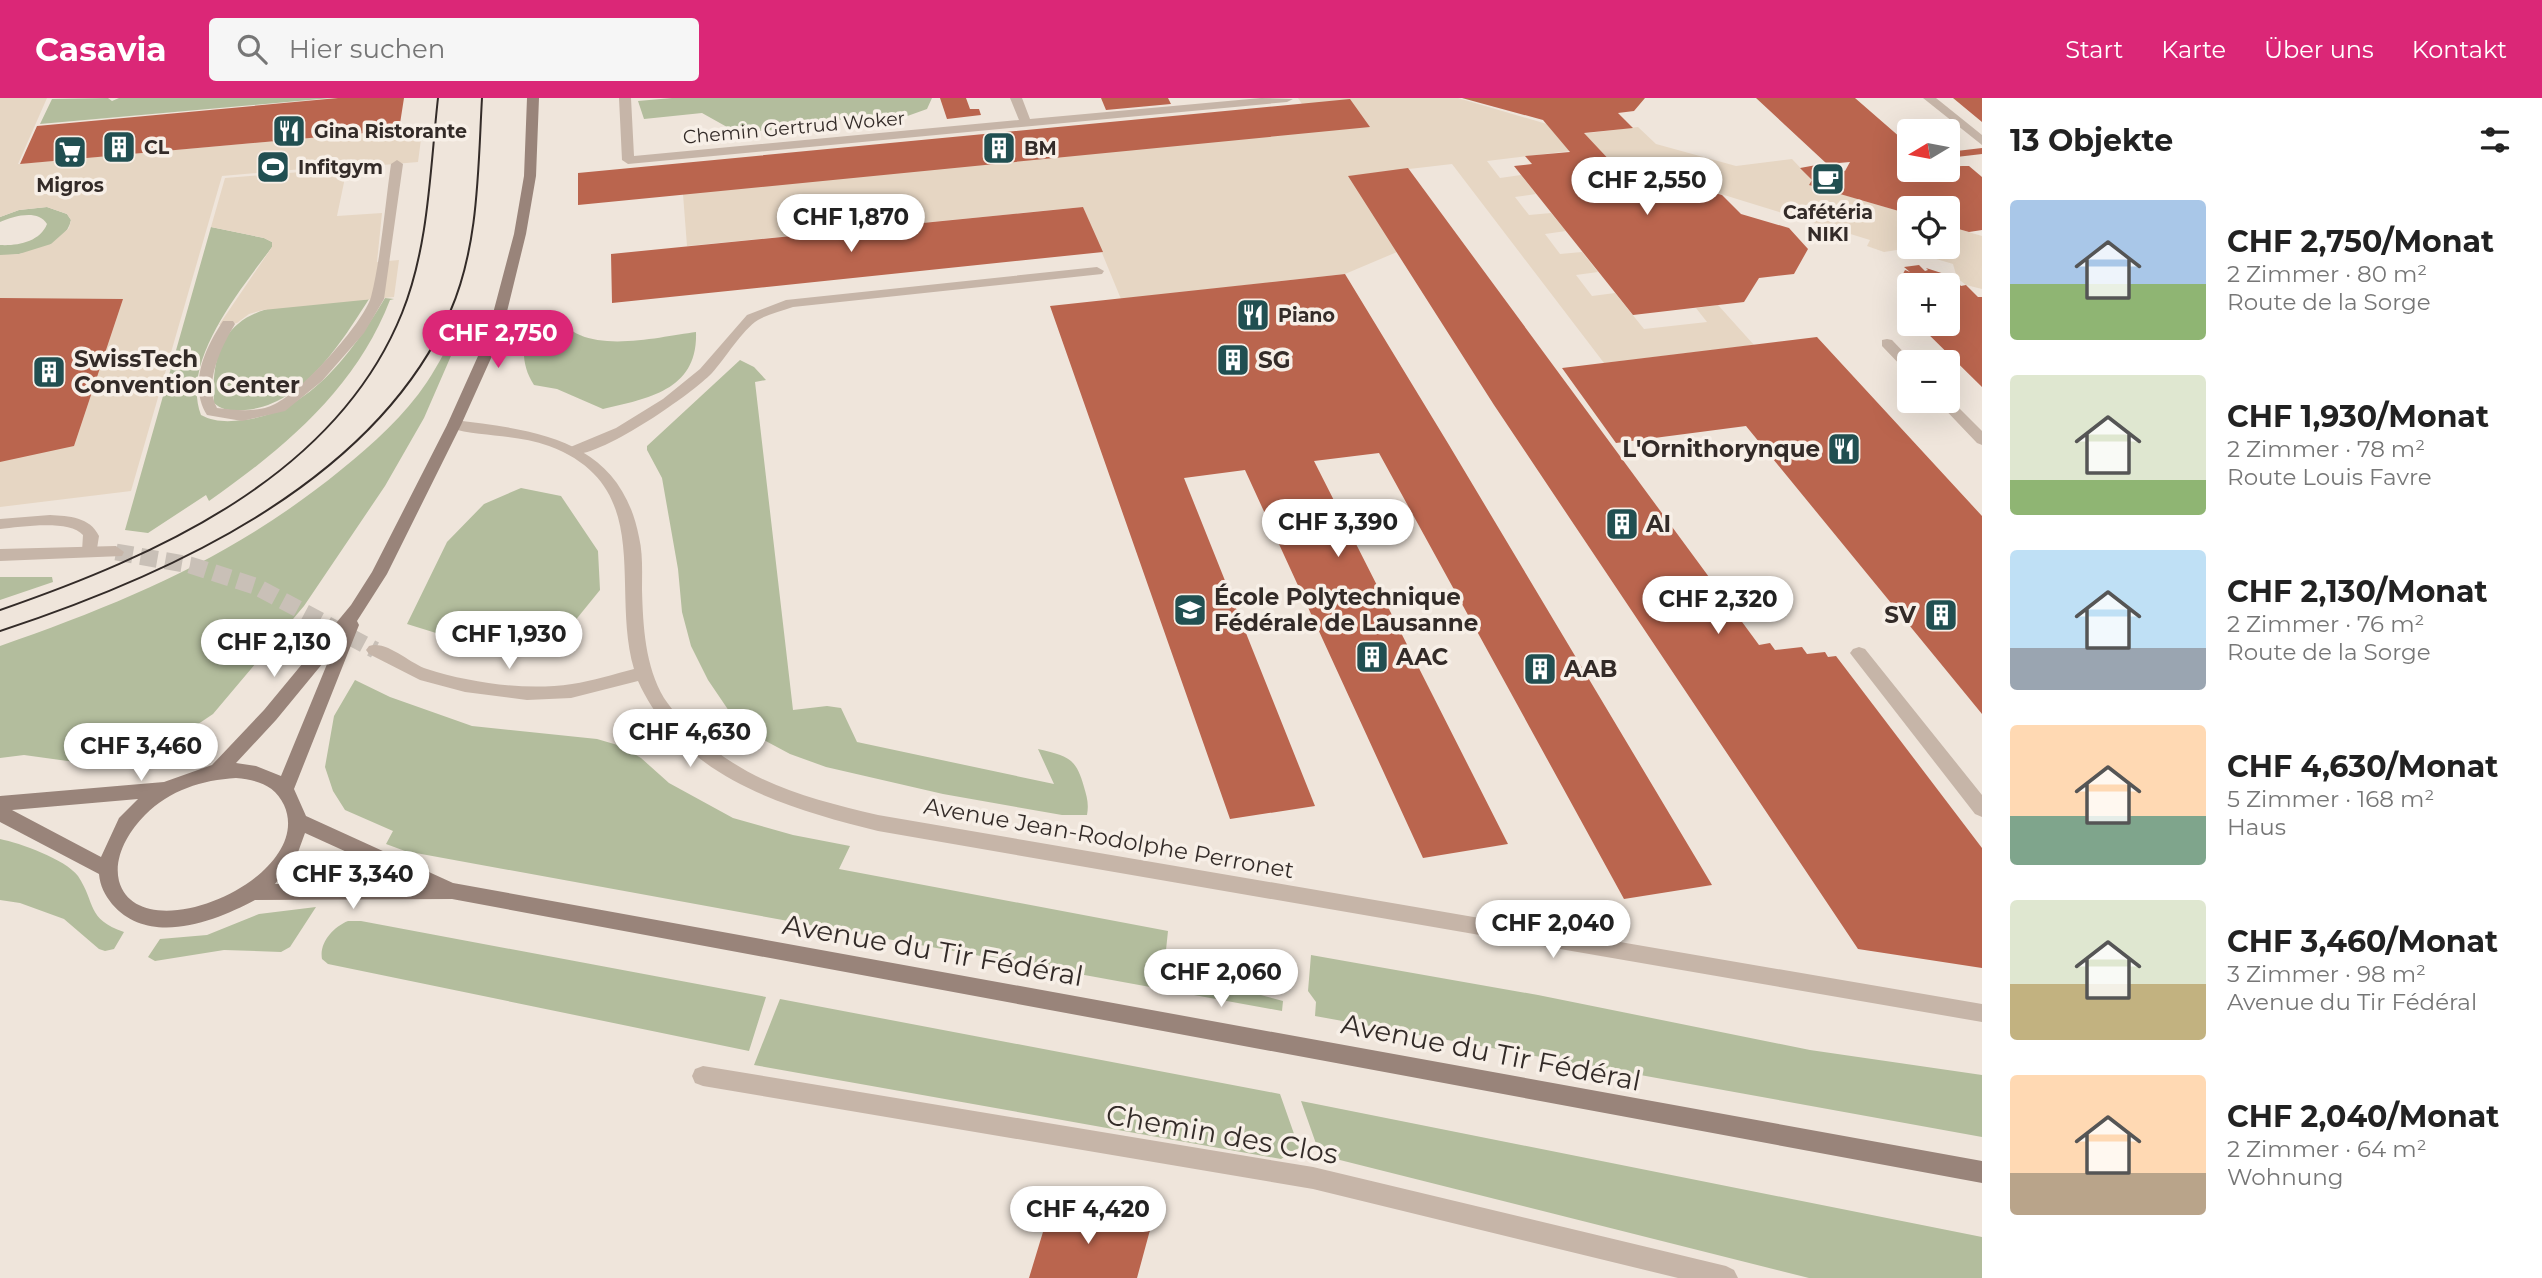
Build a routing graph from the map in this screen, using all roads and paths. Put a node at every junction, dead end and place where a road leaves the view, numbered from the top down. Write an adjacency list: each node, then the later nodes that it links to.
1 (533, 98): 14 (main road)
2 (625, 98): 6 (street, Chemin Gertrud Woker)
3 (1016, 98): 6 (street)
4 (1929, 98): 7 (street)
5 (1287, 99): 6 (street, Chemin Gertrud Woker)
6 (1026, 123)
7 (1982, 141)
8 (397, 163): 10 (street)
9 (1097, 271): 16 (street)
10 (228, 324)
11 (1887, 343): 12 (street)
12 (1897, 353)
13 (1956, 413): 15 (street)
14 (454, 425): 16 (street, Avenue Jean-Rodolphe Perronet); 21 (main road)
15 (1982, 440)
16 (573, 451): 24 (street, Avenue Jean-Rodolphe Perronet)
17 (0, 524): 18 (street)
18 (90, 551): 19 (street); 20 (street)
19 (116, 552)
20 (0, 555)
21 (358, 609): 25 (main road); 27 (main road)
22 (375, 650): 24 (street)
23 (1859, 653): 29 (street)
24 (643, 673): 35 (street, Avenue Jean-Rodolphe Perronet)
25 (216, 772): 26 (main road); 27 (main road)
26 (168, 789): 28 (main road); 32 (main road)
27 (285, 789): 31 (main road)
28 (0, 804)
29 (1982, 809)
30 (0, 813): 32 (main road)
31 (298, 821): 33 (main road, Avenue du Tir Fédéral); 34 (main road)
32 (108, 870): 34 (main road)
33 (452, 891): 34 (main road, Avenue du Tir Fédéral); 37 (main road, Avenue du Tir Fédéral)
34 (253, 892)
35 (1982, 1013)
36 (703, 1076): 38 (street, Chemin des Clos)
37 (1982, 1172)
38 (1726, 1278)

